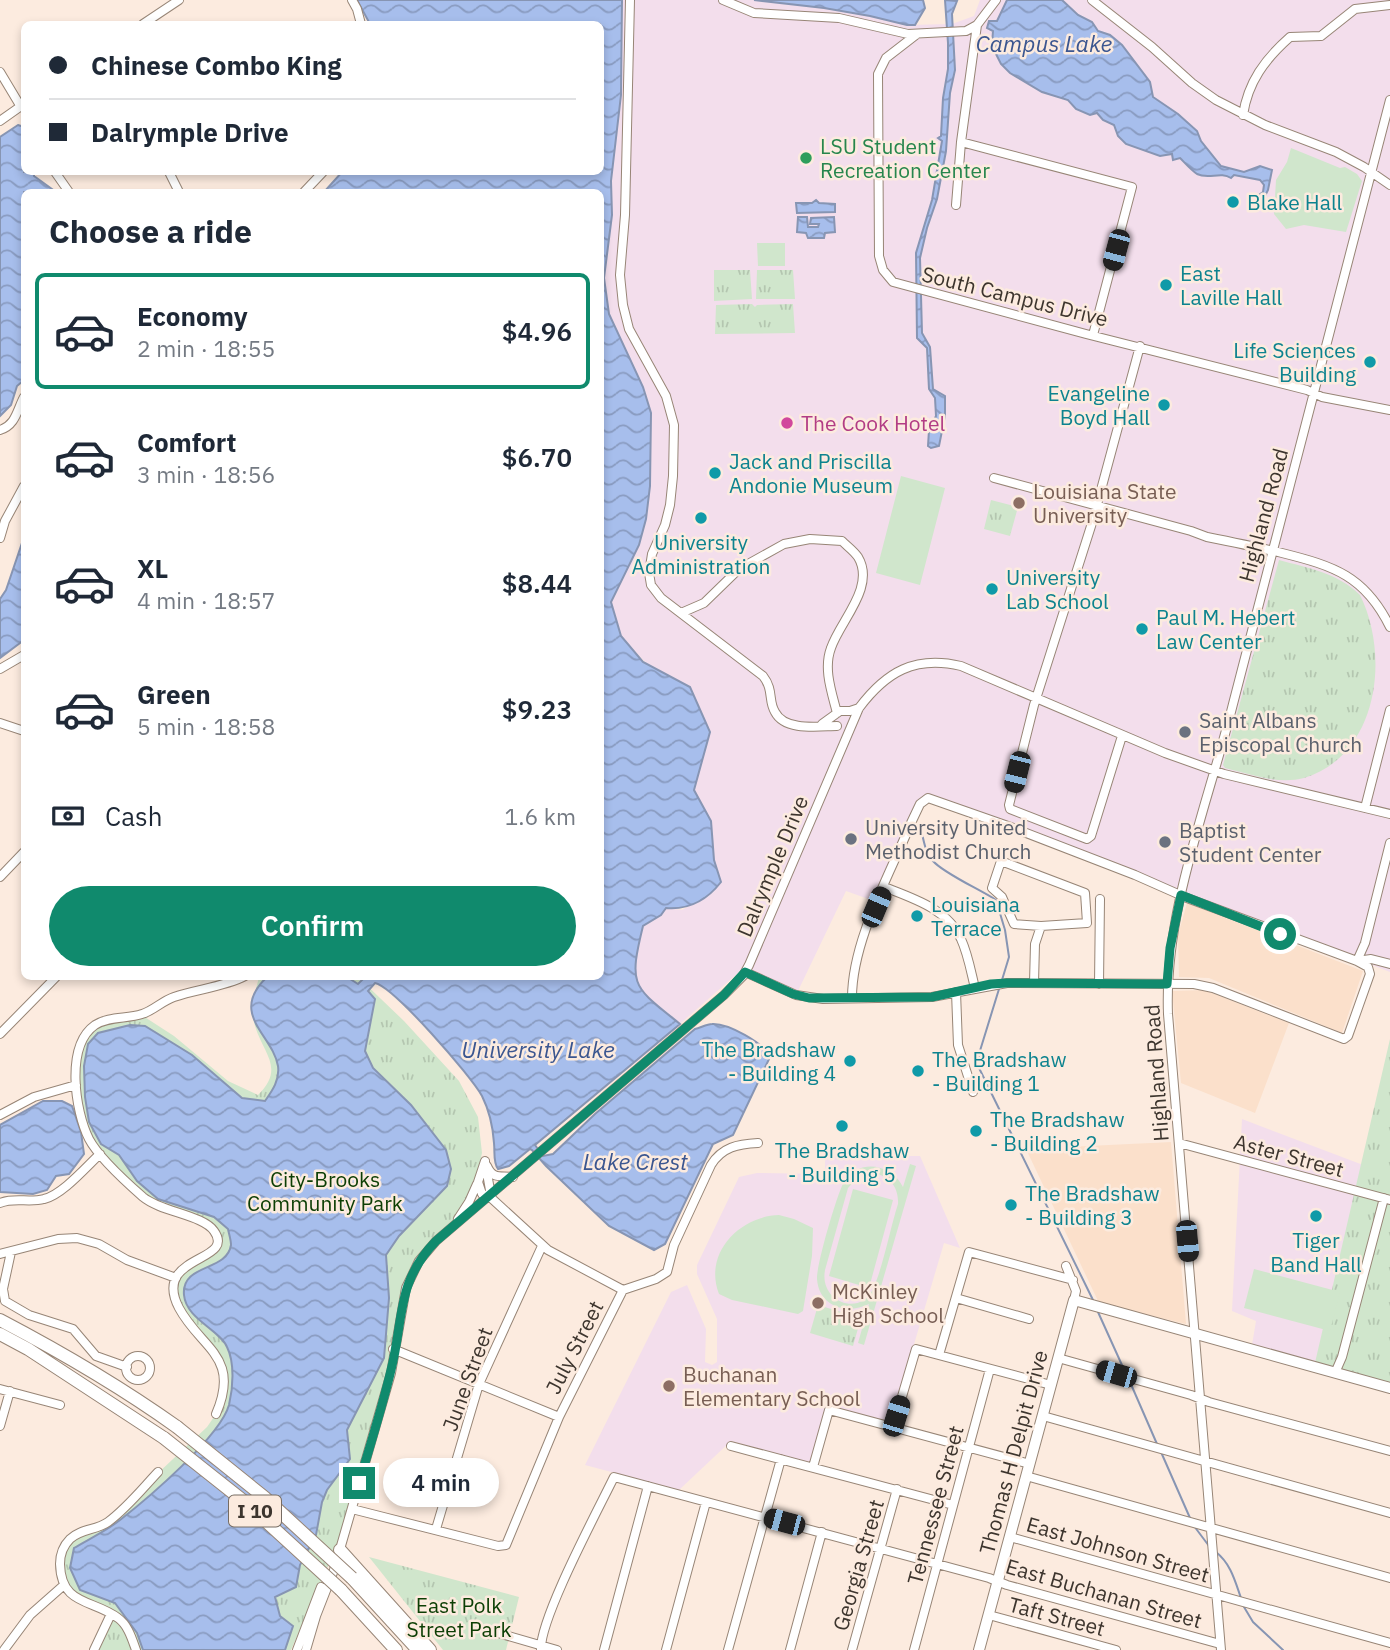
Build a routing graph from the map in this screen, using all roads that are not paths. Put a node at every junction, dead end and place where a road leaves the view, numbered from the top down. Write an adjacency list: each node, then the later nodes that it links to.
1 (179, 0): 8 (street)
2 (352, 0): 9 (street)
3 (630, 0): 37 (street)
4 (723, 0): 11 (street)
5 (996, 0): 10 (street)
6 (1092, 0): 17 (street)
7 (1390, 5): 13 (street)
8 (148, 21)
9 (360, 21)
10 (977, 25): 11 (street); 20 (street)
11 (917, 34): 26 (street, South Campus Drive)
12 (0, 72): 15 (street)
13 (1247, 93): 17 (street); 18 (street)
14 (1390, 100): 21 (street, Highland Road)
15 (21, 102)
16 (21, 106): 19 (street)
17 (1229, 107): 18 (street)
18 (1243, 115): 21 (street)
19 (0, 121)
20 (961, 142): 25 (street); 26 (street)
21 (1371, 172): 23 (street); 28 (street, Highland Road)
22 (320, 175): 24 (street)
23 (1390, 185)
24 (307, 189)
25 (956, 205)
26 (1093, 335): 27 (street, South Campus Drive)
27 (1140, 346): 28 (street, South Campus Drive); 34 (street)
28 (1313, 393): 30 (street, South Campus Drive); 36 (street, Highland Road)
29 (21, 404): 31 (street)
30 (1390, 410)
31 (0, 430)
32 (994, 478): 34 (street)
33 (21, 492): 35 (street)
34 (1097, 506): 36 (street); 41 (street)
35 (0, 538)
36 (1272, 551): 38 (street); 49 (street, Highland Road)
37 (681, 613): 44 (street); 44 (street, Dalrymple Drive)
38 (1390, 627)
39 (21, 657): 40 (street)
40 (0, 669)
41 (1035, 701): 43 (street); 47 (street); 47 (street)
42 (1390, 710): 50 (street)
43 (851, 720): 44 (street); 44 (street); 48 (street, Dalrymple Drive)
44 (837, 721): 48 (street, Dalrymple Drive)
45 (0, 723): 46 (street)
46 (21, 730)
47 (1122, 736): 49 (street)
48 (840, 752): 61 (street, Dalrymple Drive)
49 (1215, 770): 50 (street); 56 (street, Highland Road)
50 (1365, 808): 51 (street)
51 (1390, 814)
52 (1390, 843): 59 (street)
53 (21, 855): 54 (street)
54 (0, 877)
55 (884, 887): 56 (street); 67 (street); 69 (street)
56 (1181, 895): 59 (street); 66 (street, Highland Road)
57 (1100, 899): 65 (street)
58 (1041, 926): 58 (street); 64 (street)
59 (1357, 961): 60 (street); 66 (street)
60 (1390, 964)
61 (745, 972): 69 (street); 78 (street, Dalrymple Drive)
62 (53, 980): 70 (street)
63 (231, 980): 71 (street)
64 (1034, 983): 65 (street); 67 (street)
65 (1099, 984): 66 (street)
66 (1167, 984): 75 (street, Highland Road)
67 (975, 988): 68 (street)
68 (956, 992): 69 (street); 72 (street)
69 (852, 998)
70 (0, 1034)
71 (76, 1085): 73 (street); 76 (street)
72 (973, 1092)
73 (0, 1115)
74 (758, 1143): 90 (street, July Street)
75 (1179, 1143): 81 (street, Aster Street); 96 (street, Highland Road)
76 (100, 1154): 82 (street); 88 (street)
77 (486, 1164): 78 (street); 79 (street); 80 (street)
78 (513, 1177): 80 (street, Dalrymple Drive)
79 (479, 1178): 80 (street); 83 (street)
80 (489, 1196): 83 (street, Dalrymple Drive); 84 (street)
81 (1387, 1199): 102 (street)
82 (0, 1203)
83 (451, 1229): 97 (street, Dalrymple Drive)
84 (542, 1246): 90 (street); 103 (street, June Street)
85 (11, 1252): 86 (street); 88 (street); 100 (street)
86 (0, 1254)
87 (1066, 1266): 89 (street, Thomas H Delpit Drive)
88 (176, 1278): 110 (street)
89 (1073, 1280): 91 (street); 92 (street, Thomas H Delpit Drive)
90 (623, 1290): 112 (street, July Street)
91 (956, 1298): 93 (street); 98 (street)
92 (1078, 1301): 96 (main road); 99 (main road, Thomas H Delpit Drive)
93 (1029, 1319)
94 (0, 1320): 156 (highway, I 10, bridge)
95 (0, 1334): 144 (highway, I 10, bridge)
96 (1194, 1334): 102 (main road); 108 (street, Highland Road)
97 (393, 1350): 103 (street); 128 (street, Dalrymple Drive)
98 (939, 1355): 101 (street); 114 (street)
99 (1058, 1358): 104 (main road, Thomas H Delpit Drive); 108 (street)
100 (127, 1367)
101 (990, 1369): 104 (street); 116 (street, Tennessee Street)
102 (1338, 1373): 105 (main road)
103 (479, 1384): 112 (street); 131 (street, June Street)
104 (1051, 1385): 111 (main road, Thomas H Delpit Drive)
105 (1390, 1388)
106 (0, 1389): 107 (street)
107 (10, 1391): 109 (street); 113 (street)
108 (1200, 1398): 117 (street); 119 (street, Highland Road)
109 (60, 1405)
110 (216, 1414)
111 (1043, 1416): 119 (street); 120 (main road, Thomas H Delpit Drive)
112 (558, 1417): 131 (street, July Street)
113 (0, 1426)
114 (893, 1427): 116 (street); 121 (street)
115 (731, 1446): 118 (street)
116 (969, 1447): 120 (street); 127 (street, Tennessee Street)
117 (1390, 1451)
118 (781, 1459): 121 (street); 130 (street)
119 (1205, 1462): 129 (street); 133 (street, Highland Road)
120 (1030, 1464): 123 (main road, Thomas H Delpit Drive)
121 (813, 1467): 125 (street)
122 (158, 1472): 140 (street)
123 (1027, 1476): 133 (street); 134 (main road, Thomas H Delpit Drive)
124 (648, 1486): 126 (street, East Buchanan Street); 148 (street, East Buchanan Street); 159 (street)
125 (897, 1489): 127 (street); 135 (street, Georgia Street)
126 (706, 1502): 130 (street, East Buchanan Street); 160 (street)
127 (953, 1505): 137 (street, Tennessee Street)
128 (352, 1509): 131 (street); 136 (street, Dalrymple Drive)
129 (1390, 1513)
130 (765, 1517): 132 (street, East Buchanan Street); 161 (street)
131 (436, 1529)
132 (822, 1532): 135 (street, East Buchanan Street); 162 (street)
133 (1211, 1532): 138 (street); 141 (street, Highland Road)
134 (1010, 1537): 139 (main road, Thomas H Delpit Drive); 141 (street, East Johnson Street)
135 (880, 1548): 137 (street, East Buchanan Street); 163 (street, Georgia Street)
136 (340, 1550): 152 (street, Dalrymple Drive); 153 (street, Dalrymple Drive); 157 (highway)
137 (938, 1564): 139 (street, East Buchanan Street); 164 (street, Tennessee Street)
138 (1390, 1578)
139 (998, 1581): 143 (main road, Thomas H Delpit Drive); 147 (street, East Buchanan Street)
140 (64, 1585): 142 (street); 149 (street)
141 (1216, 1595): 146 (street, East Johnson Street); 147 (street, Highland Road)
142 (111, 1614): 150 (street); 151 (street)
143 (989, 1615): 165 (main road, Thomas H Delpit Drive); 166 (street, Taft Street)
144 (368, 1619): 154 (highway); 155 (highway, I 10)
145 (498, 1633): 148 (street)
146 (1390, 1643)
147 (1221, 1647)
148 (541, 1648): 158 (street)
149 (4, 1650)
150 (94, 1650)
151 (136, 1650)
152 (297, 1650)
153 (306, 1650)
154 (391, 1650)
155 (396, 1650)
156 (418, 1650)
157 (430, 1650)
158 (557, 1650)
159 (604, 1650)
160 (666, 1650)
161 (728, 1650)
162 (790, 1650)
163 (852, 1650)
164 (914, 1650)
165 (979, 1650)
166 (1116, 1650)

